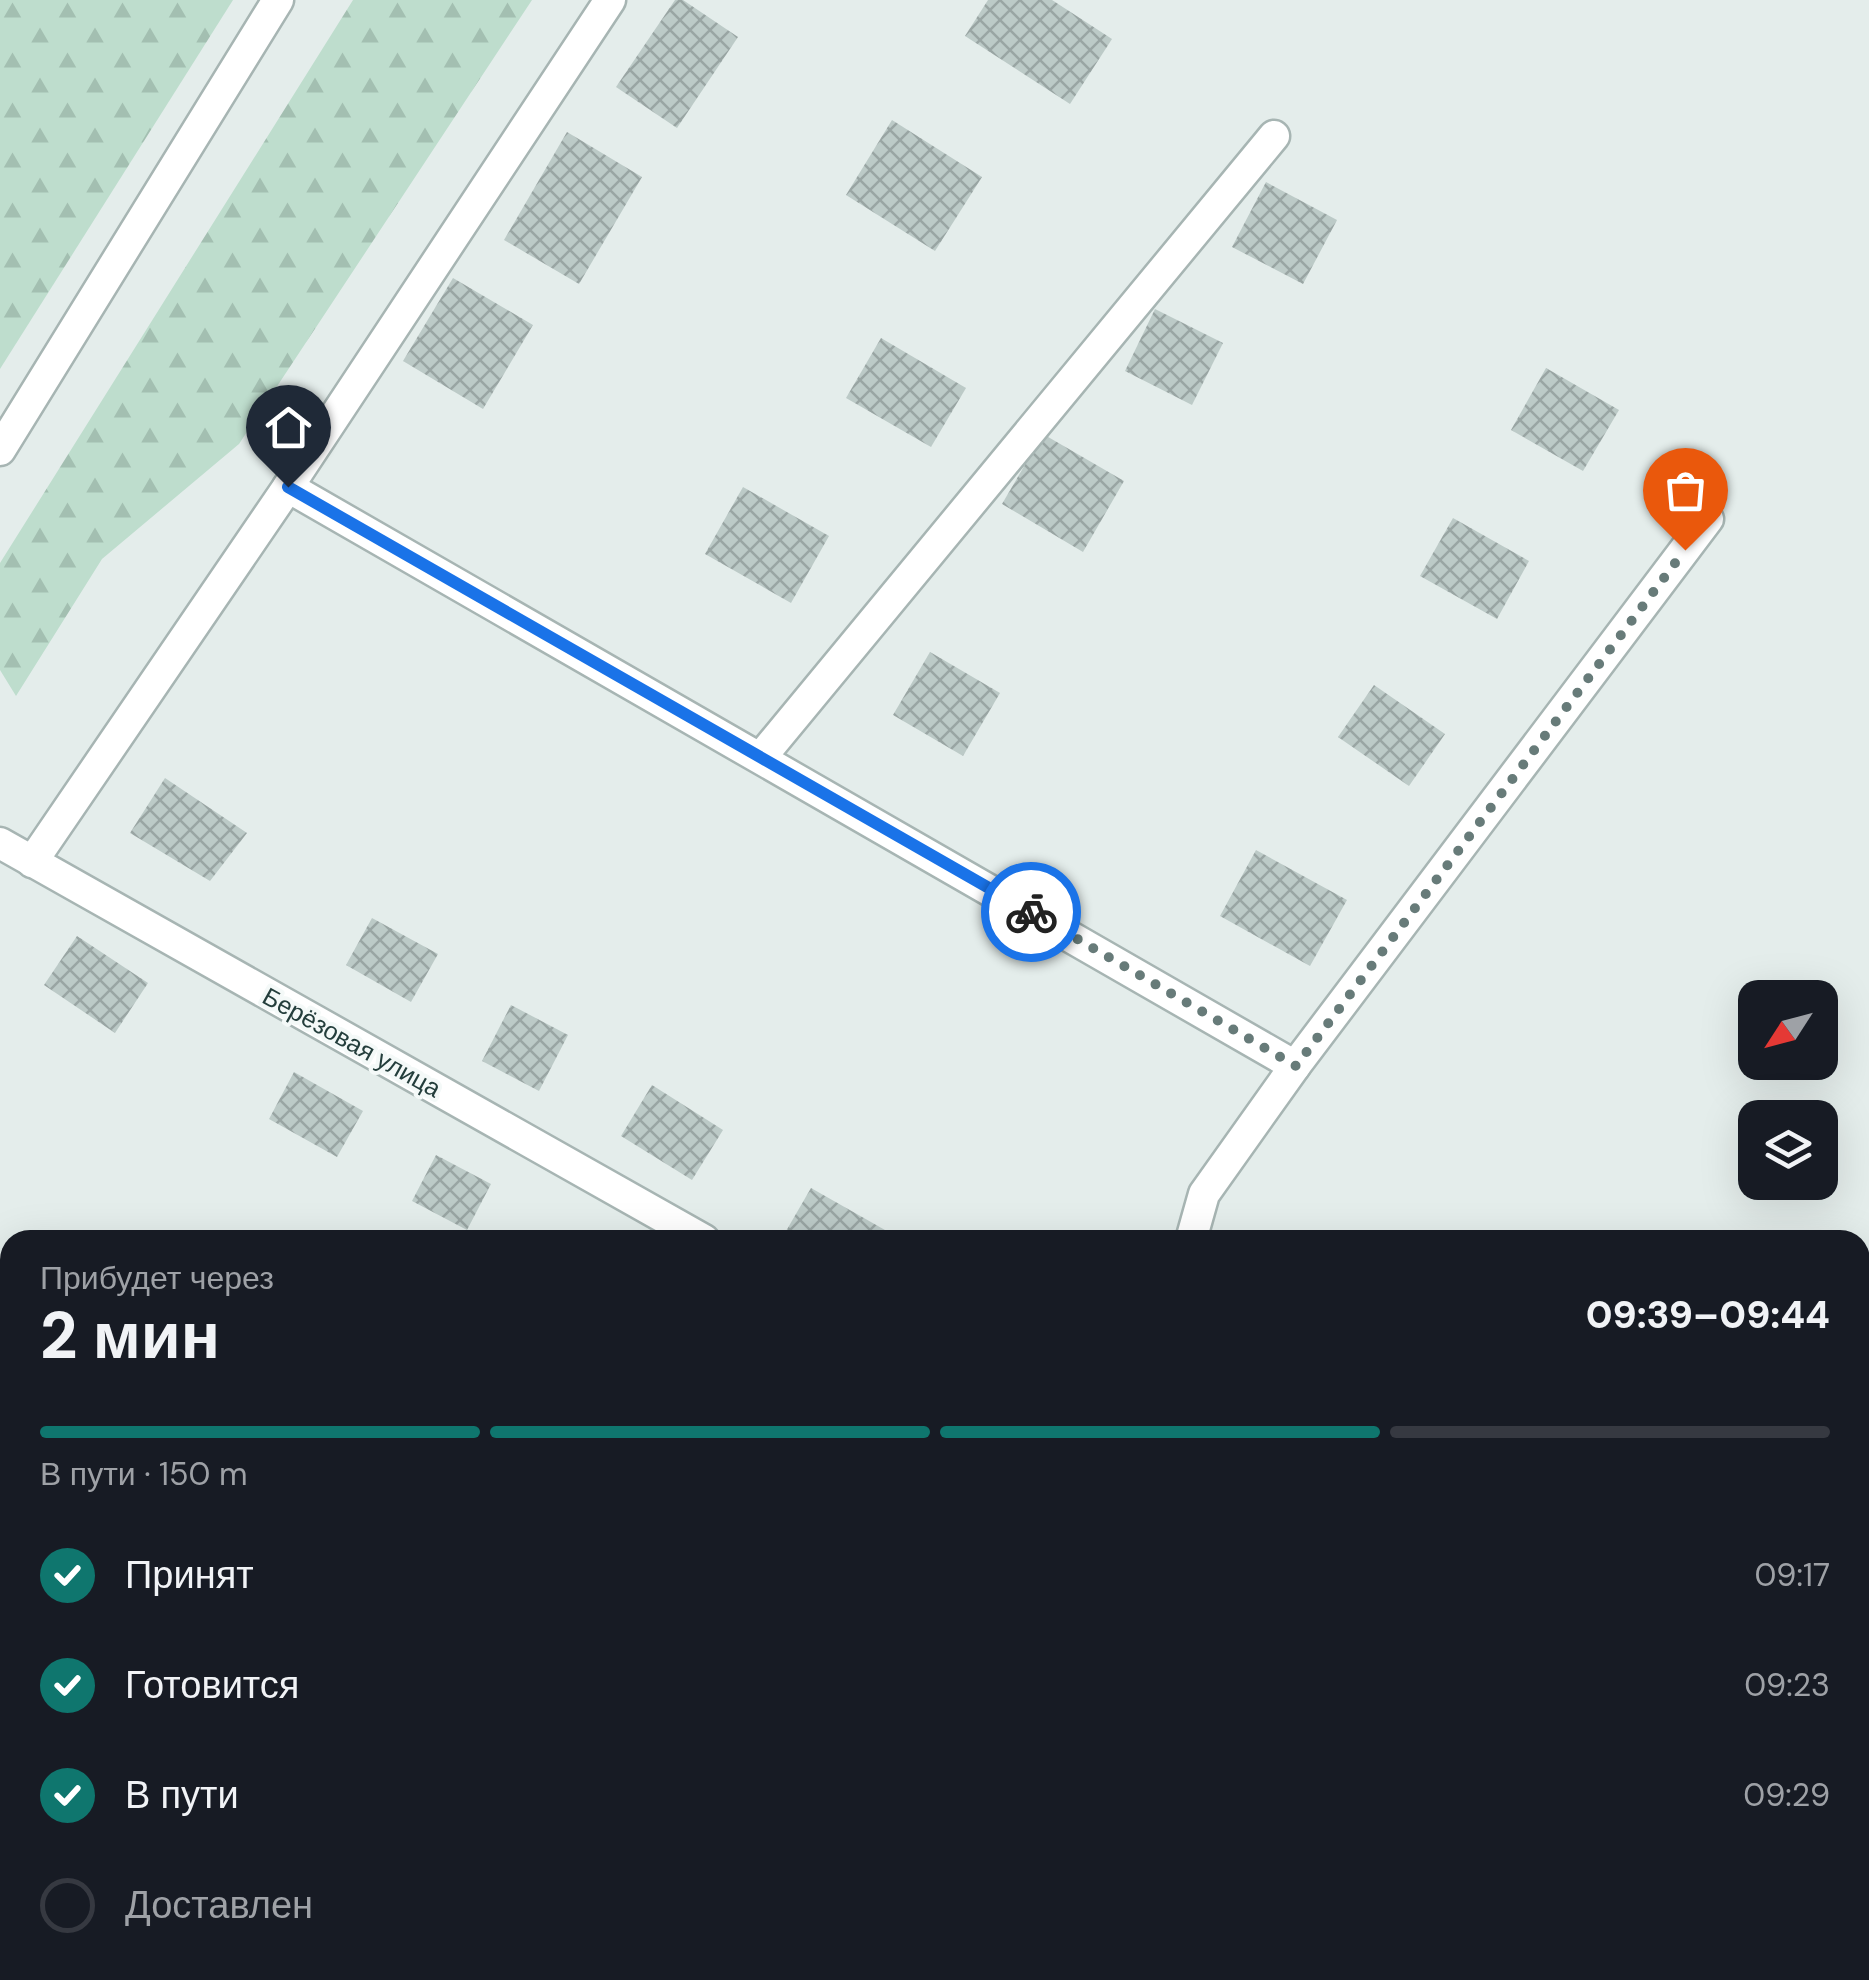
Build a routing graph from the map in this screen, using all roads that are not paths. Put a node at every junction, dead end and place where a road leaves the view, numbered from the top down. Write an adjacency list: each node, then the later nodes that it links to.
1 (278, 0): 4 (street)
2 (610, 0): 5 (street)
3 (1274, 136): 7 (street)
4 (0, 450)
5 (288, 487): 7 (street); 9 (street)
6 (1708, 519): 10 (street)
7 (762, 756): 10 (street)
8 (0, 843): 9 (street, Берёзовая улица)
9 (32, 862): 11 (street, Берёзовая улица)
10 (1296, 1066): 12 (street)
11 (686, 1230)
12 (1194, 1230)

